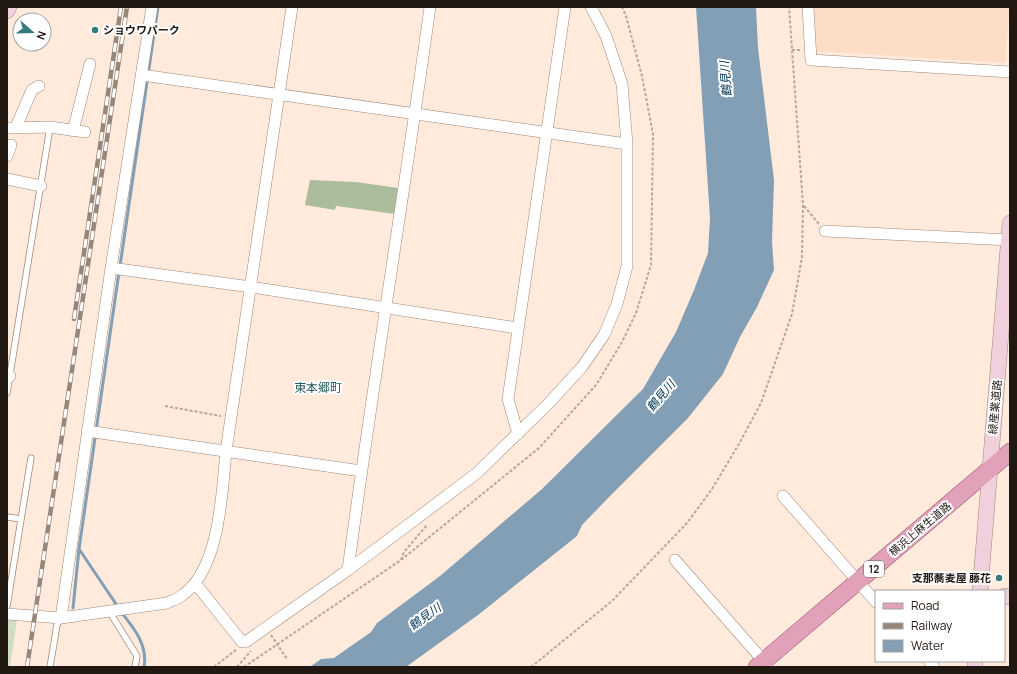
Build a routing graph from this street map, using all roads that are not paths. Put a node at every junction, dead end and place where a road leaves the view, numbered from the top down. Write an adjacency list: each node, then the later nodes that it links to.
1 (9, 7): 8 (street)
2 (152, 7): 11 (street)
3 (292, 7): 13 (street)
4 (430, 7): 14 (street)
5 (565, 7): 19 (street)
6 (591, 7): 20 (street)
7 (808, 7): 10 (street)
8 (7, 11)
9 (90, 64): 17 (street)
10 (1010, 72)
11 (146, 76): 13 (street); 28 (street)
12 (39, 86): 15 (street)
13 (279, 95): 14 (street); 29 (street)
14 (415, 114): 19 (street); 30 (street)
15 (12, 127): 16 (street)
16 (50, 127): 17 (street); 24 (lane)
17 (73, 130): 18 (street)
18 (85, 132)
19 (546, 132): 20 (street); 31 (street)
20 (627, 144): 35 (street)
21 (11, 145): 22 (street)
22 (7, 156)
23 (7, 179): 24 (street)
24 (40, 186): 32 (lane)
25 (1010, 223): 27 (street, 緑産業道路)
26 (825, 231): 27 (street)
27 (1009, 240): 39 (street, 緑産業道路)
28 (117, 269): 29 (street); 34 (street)
29 (251, 287): 30 (street); 36 (street)
30 (387, 309): 31 (street); 40 (street)
31 (517, 328): 35 (street)
32 (8, 376): 33 (lane)
33 (7, 393)
34 (93, 432): 36 (street); 53 (street)
35 (518, 434): 45 (street)
36 (226, 451): 40 (street); 47 (street)
37 (1010, 452): 39 (main road, 横浜上麻生道路 / 12)
38 (31, 458): 43 (lane)
39 (990, 470): 46 (main road, 横浜上麻生道路 / 12); 48 (street, 緑産業道路)
40 (361, 472): 45 (street)
41 (783, 496): 46 (street)
42 (7, 517): 43 (lane)
43 (21, 519): 50 (lane)
44 (675, 560): 54 (street)
45 (348, 570): 47 (street)
46 (858, 582): 49 (street); 54 (main road, 横浜上麻生道路 / 12)
47 (195, 583): 51 (street)
48 (980, 590)
49 (875, 601)
50 (7, 606)
51 (116, 610): 53 (street); 56 (lane)
52 (7, 614): 53 (street)
53 (61, 618): 55 (lane)
54 (763, 665)
55 (50, 667)
56 (135, 667)

